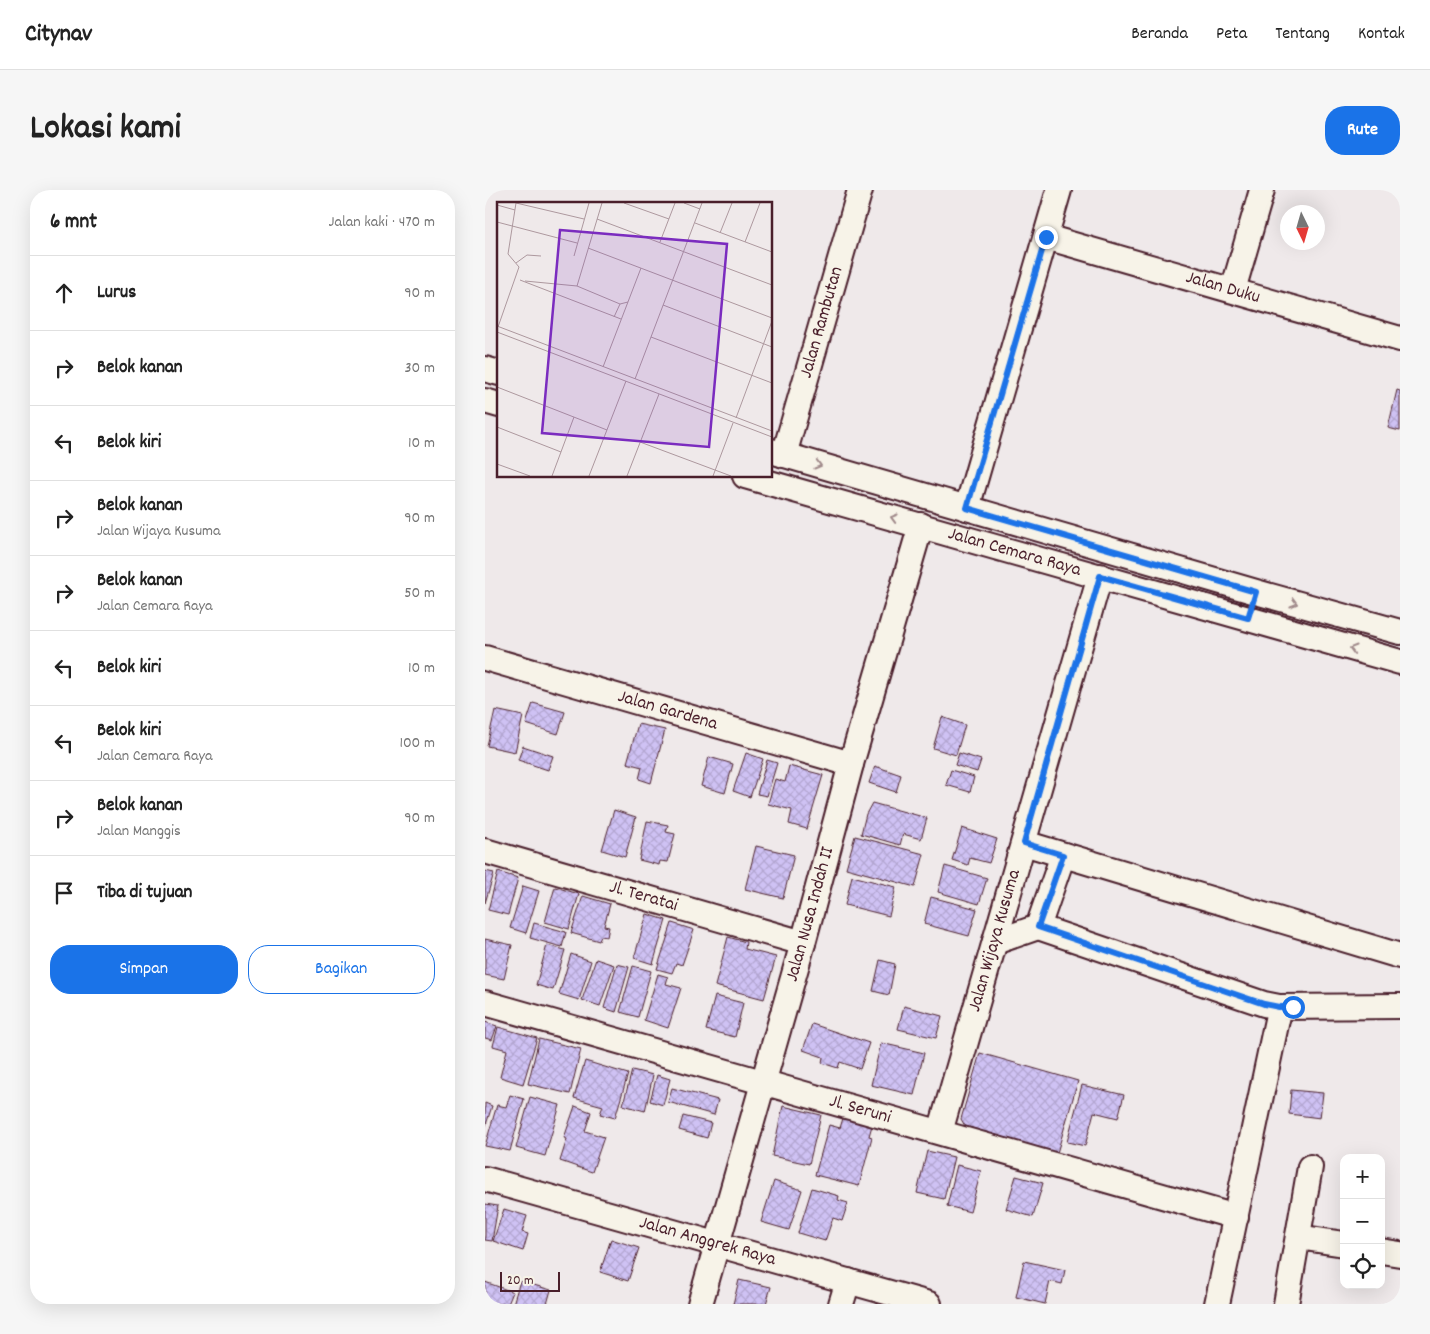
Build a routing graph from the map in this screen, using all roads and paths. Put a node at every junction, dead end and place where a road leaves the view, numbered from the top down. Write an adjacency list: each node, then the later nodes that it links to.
1 (860, 190): 7 (street, Jalan Rambutan)
2 (1059, 190): 4 (street)
3 (1262, 190): 5 (street)
4 (1046, 237): 5 (street, Jalan Duku); 9 (street)
5 (1233, 290): 6 (street, Jalan Duku)
6 (1400, 338)
7 (778, 453): 9 (street, Jalan Cemara Raya, one-way to 9)
8 (752, 478): 10 (street, Jalan Cemara Raya, one-way to 8)
9 (967, 508): 12 (street, Jalan Cemara Raya)
10 (921, 525): 11 (street, Jalan Cemara Raya); 17 (street, Jalan Nusa Indah II)
11 (1100, 576): 13 (street, Jalan Cemara Raya); 18 (street, Jalan Wijaya Kusuma)
12 (1256, 592): 13 (street); 14 (street, Jalan Cemara Raya, one-way to 14)
13 (1248, 618): 16 (street, Jalan Cemara Raya, one-way to 13)
14 (1400, 632)
15 (485, 658): 17 (street, Jalan Gardena)
16 (1400, 662)
17 (851, 764): 22 (street, Jalan Nusa Indah II)
18 (1024, 843): 20 (street); 23 (street, Jalan Wijaya Kusuma)
19 (485, 851): 22 (street, Jl. Teratai)
20 (1063, 855): 21 (street); 24 (street)
21 (1038, 927): 23 (street); 27 (street)
22 (803, 942): 28 (street, Jalan Nusa Indah II)
23 (995, 942): 29 (street, Jalan Wijaya Kusuma)
24 (1400, 956)
25 (485, 1003): 28 (street, Jl. Seruni)
26 (1400, 1006): 27 (street)
27 (1279, 1007): 32 (street)
28 (763, 1082): 29 (street, Jl. Seruni); 35 (street, Jalan Nusa Indah II)
29 (940, 1132): 32 (street, Jl. Seruni)
30 (1310, 1167): 33 (street)
31 (485, 1178): 35 (street, Jalan Anggrek Raya)
32 (1236, 1217): 42 (street)
33 (1298, 1237): 34 (street); 43 (street)
34 (1340, 1243)
35 (717, 1245): 38 (street, Jalan Anggrek Raya); 39 (street, Jalan Nusa Indah II)
36 (1385, 1252): 37 (street)
37 (1400, 1254)
38 (848, 1281): 40 (street); 41 (street, Jalan Anggrek Raya)
39 (700, 1304)
40 (841, 1304)
41 (929, 1304)
42 (1217, 1304)
43 (1286, 1304)

